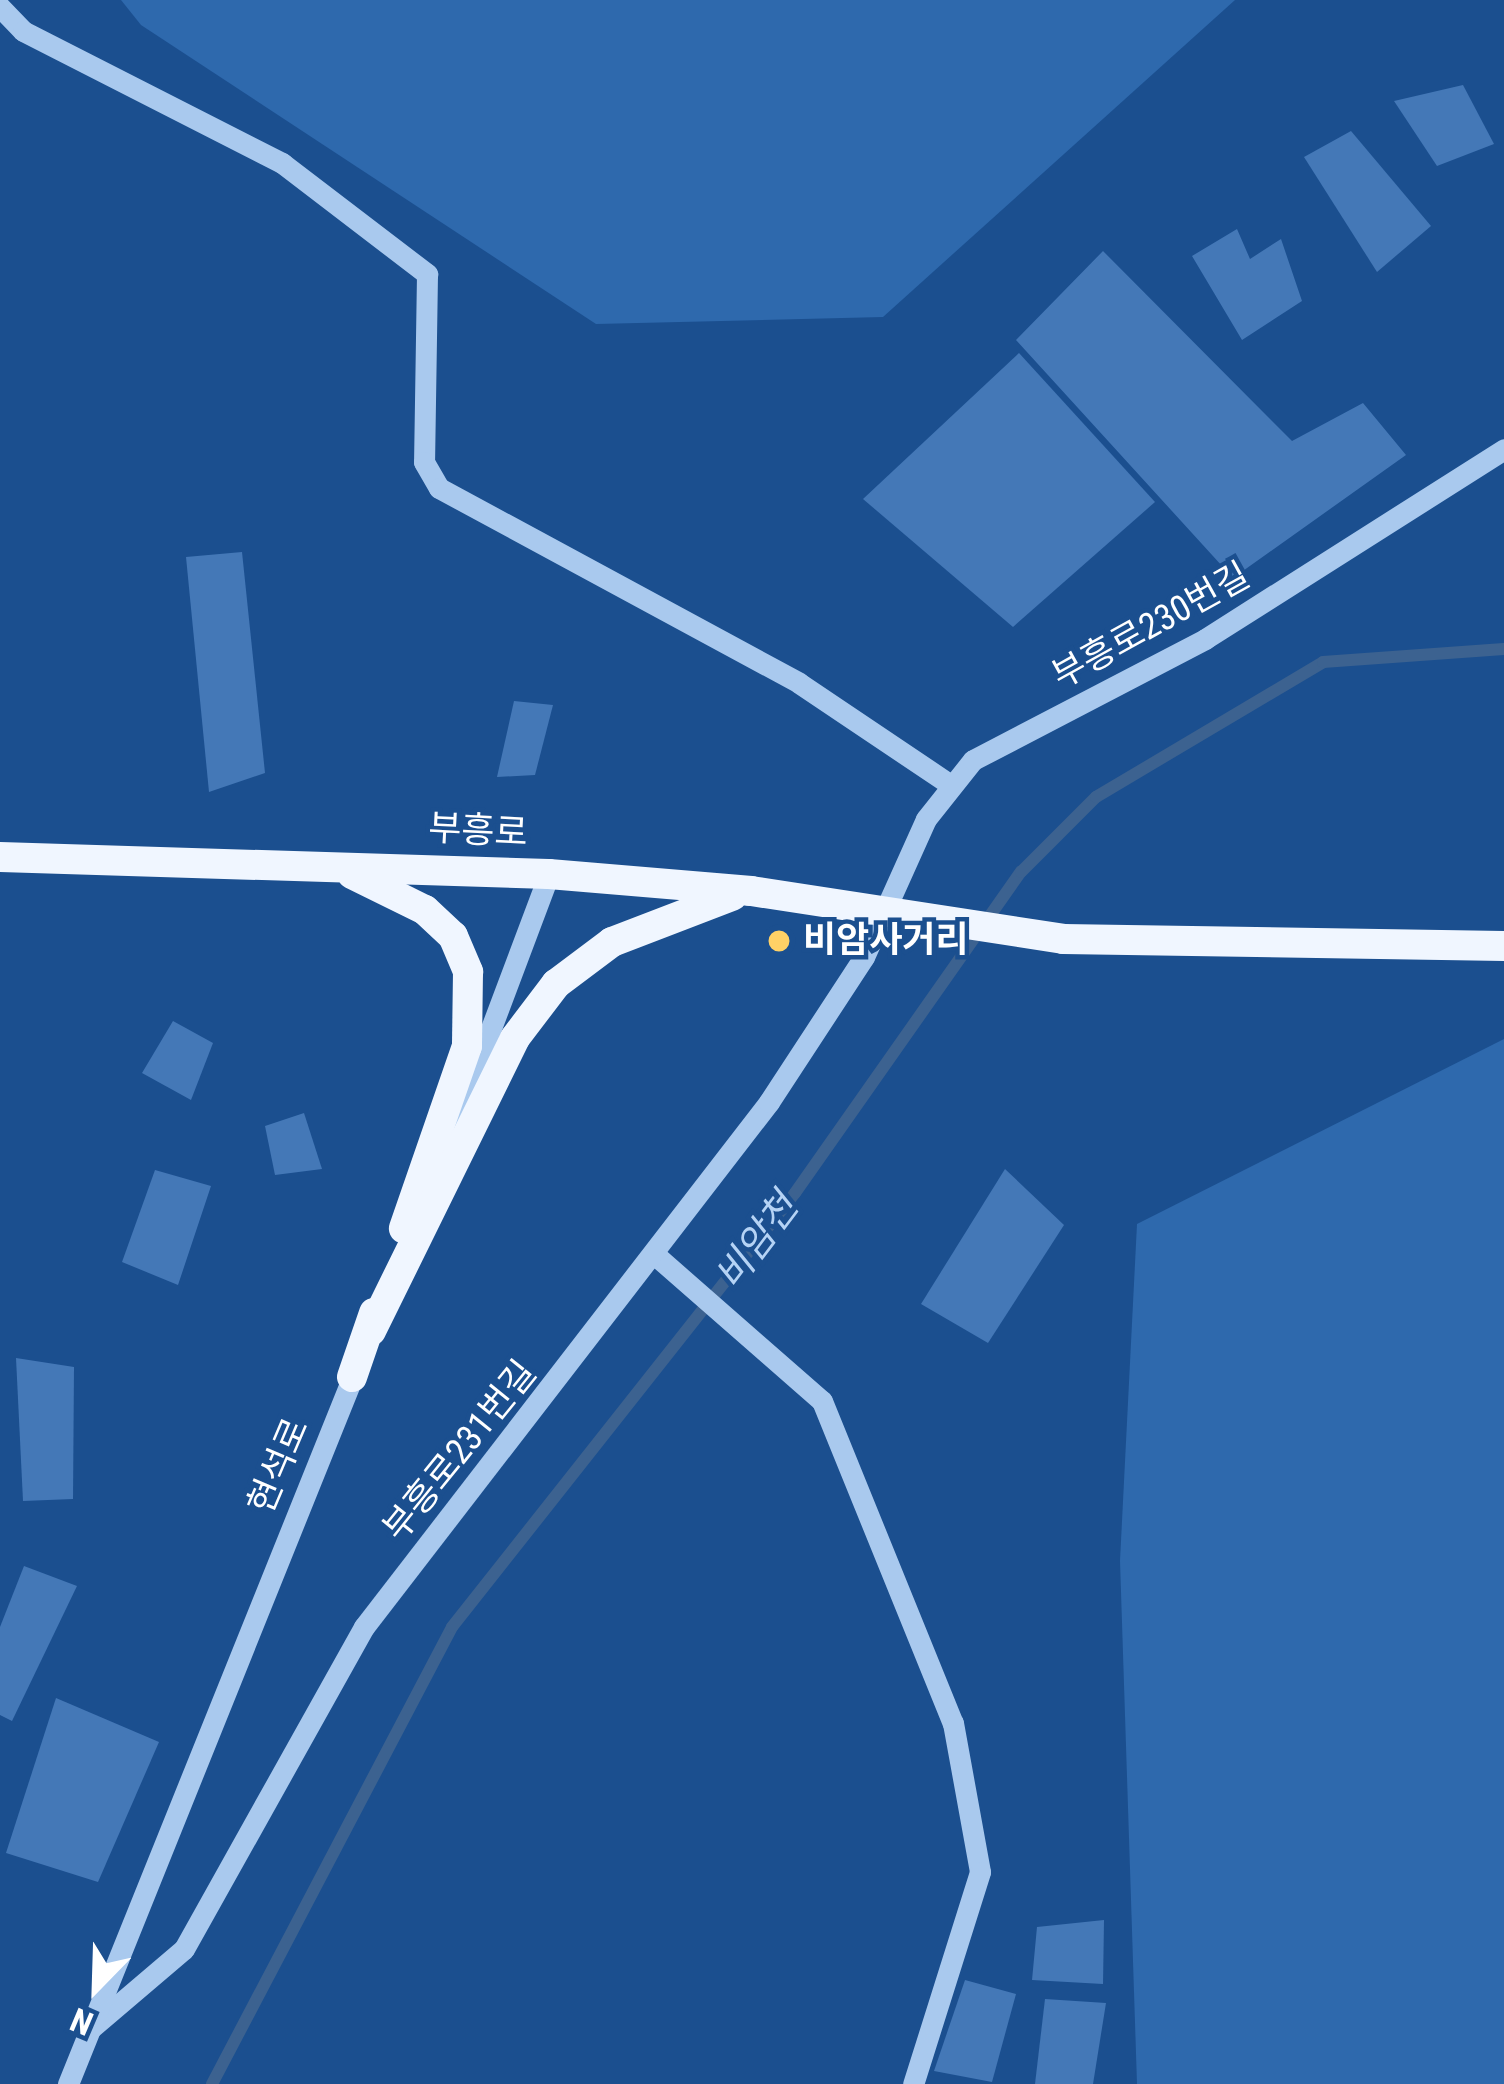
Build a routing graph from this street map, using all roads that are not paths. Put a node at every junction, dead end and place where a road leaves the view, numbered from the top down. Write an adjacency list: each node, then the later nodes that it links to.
1 (0, 7): 3 (street)
2 (1504, 449): 3 (street, 부흥로230번길)
3 (952, 786): 8 (street, 부흥로230번길)
4 (0, 857): 5 (main road, 부흥로)
5 (324, 863): 6 (main road, 부흥로); 12 (main road)
6 (549, 874): 7 (main road, 부흥로); 11 (street, 현석로)
7 (752, 891): 8 (main road, 부흥로); 11 (main road)
8 (881, 908): 9 (main road, 부흥로); 10 (street, 부흥로231번길)
9 (1504, 946)
10 (654, 1255): 13 (street, 부흥로231번길); 15 (street)
11 (371, 1331): 12 (street, 현석로)
12 (352, 1377): 13 (street, 현석로)
13 (90, 2029): 14 (street, 현석로)
14 (68, 2084)
15 (913, 2084)

